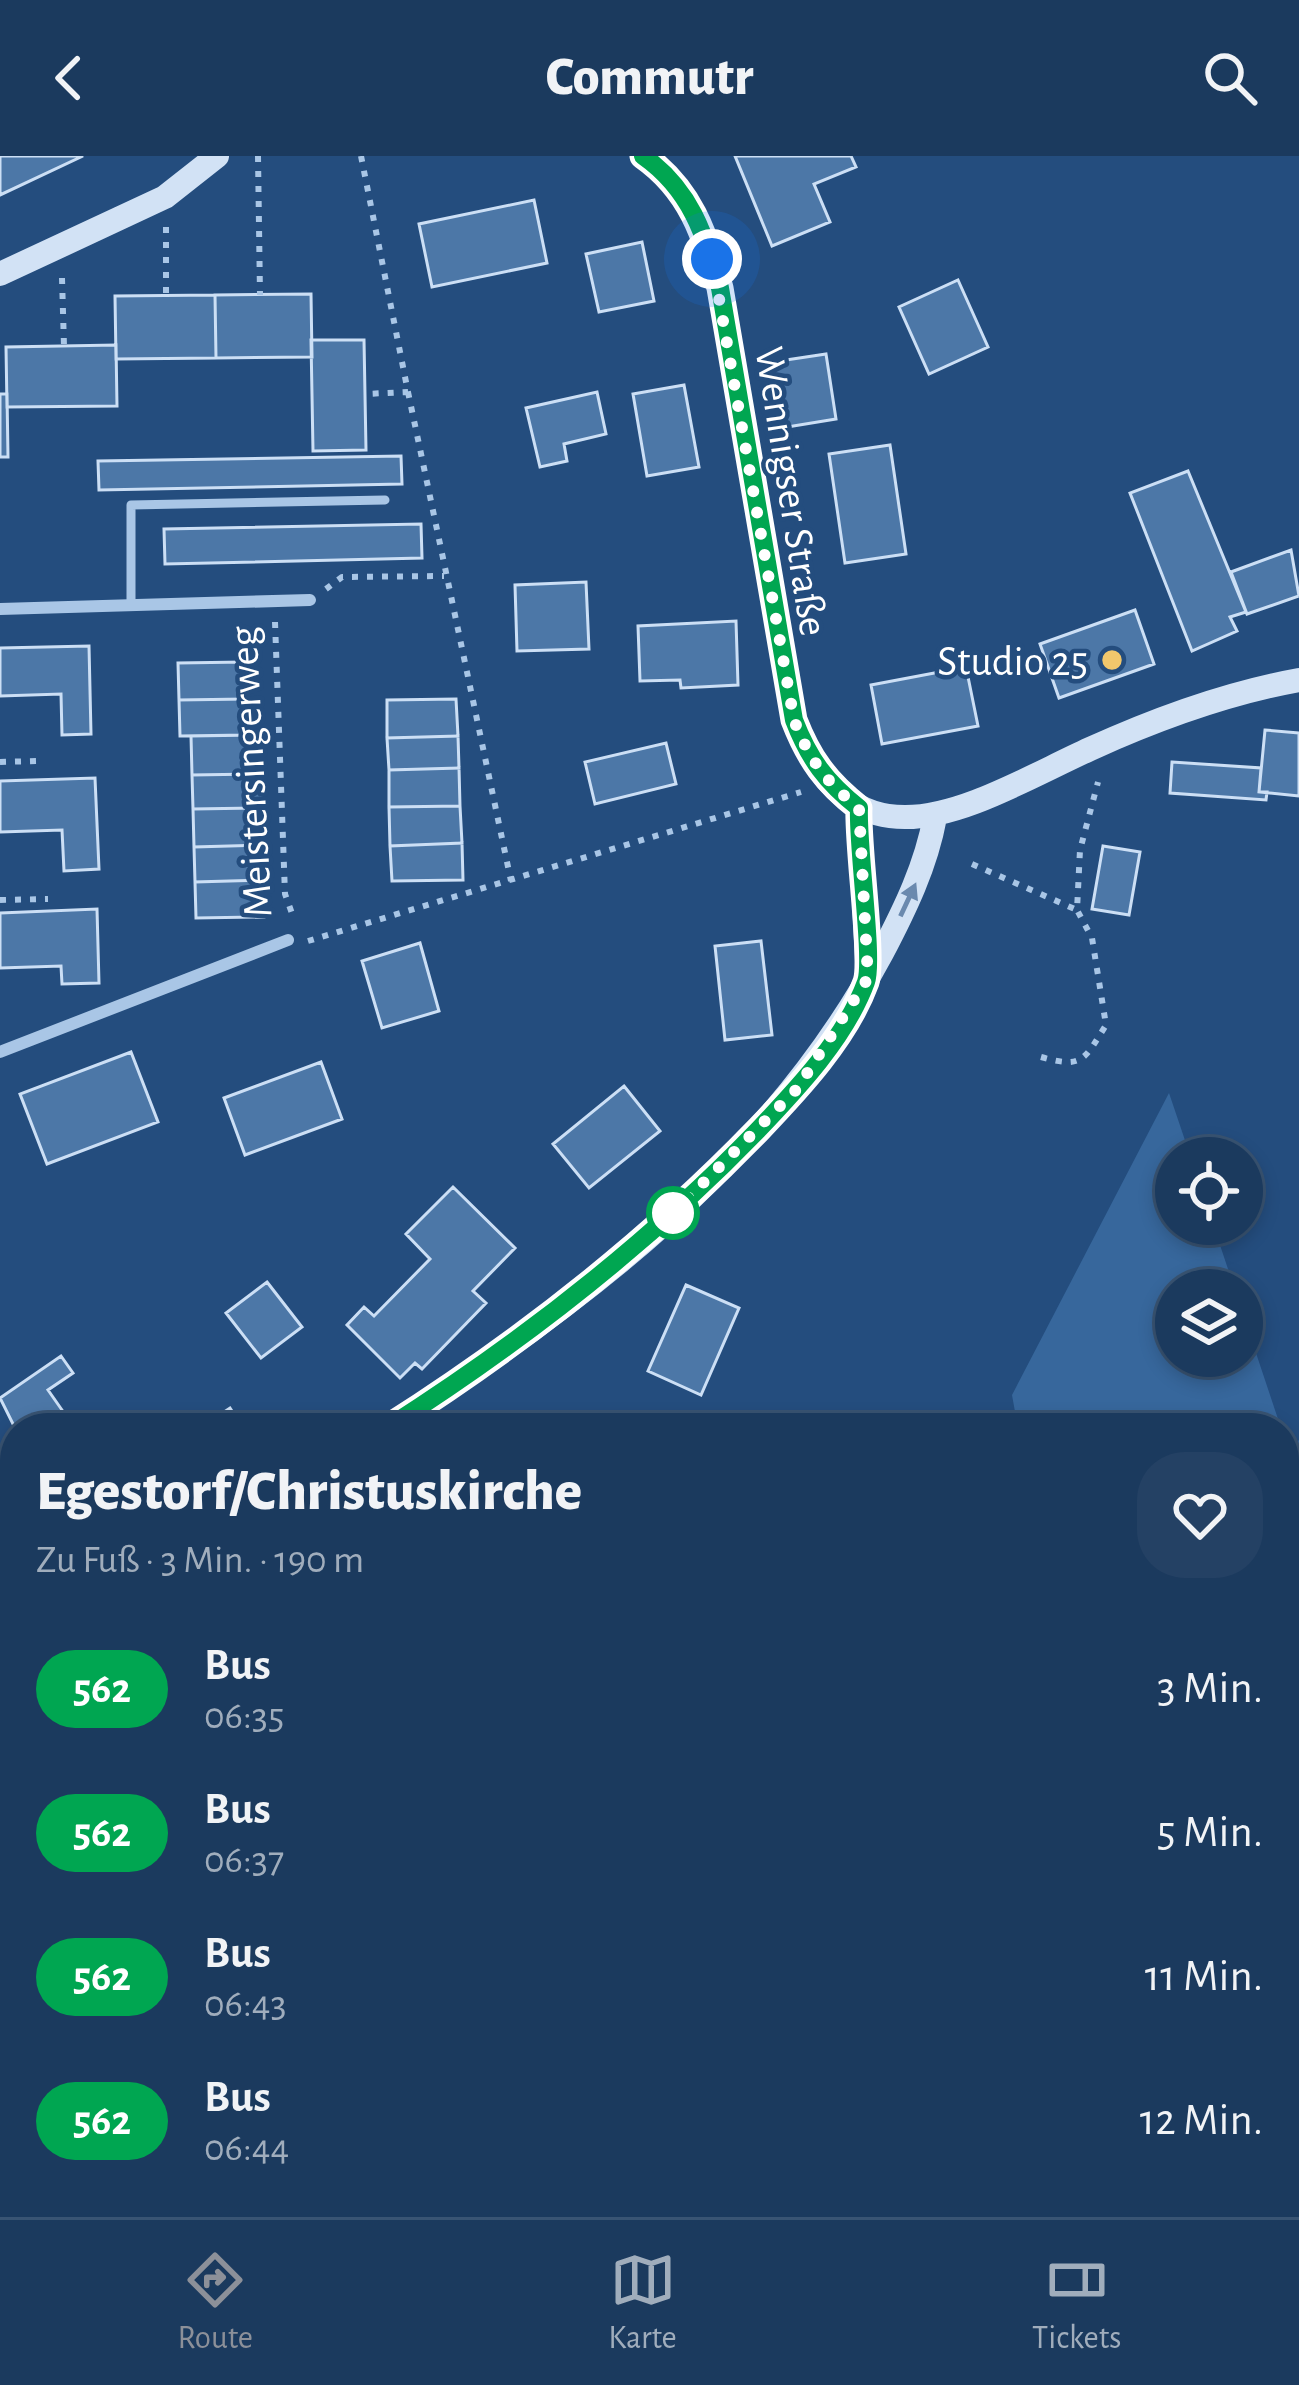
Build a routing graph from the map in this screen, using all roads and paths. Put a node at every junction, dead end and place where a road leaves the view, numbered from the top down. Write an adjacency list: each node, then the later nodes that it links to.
1 (217, 156): 5 (main road)
2 (258, 156): 8 (path)
3 (361, 156): 11 (path)
4 (643, 156): 23 (main road, Wennigser Straße)
5 (165, 197): 6 (main road); 9 (path)
6 (62, 246): 7 (main road); 10 (path)
7 (0, 274)
8 (260, 295)
9 (166, 296)
10 (64, 346)
11 (408, 392): 12 (path); 14 (path)
12 (365, 394)
13 (385, 500): 17 (lane)
14 (444, 576): 15 (path, Meistersingerweg); 27 (path)
15 (310, 600): 16 (street, Meistersingerweg)
16 (274, 601): 17 (street, Meistersingerweg); 31 (path, Meistersingerweg)
17 (131, 605): 18 (street, Meistersingerweg)
18 (0, 609)
19 (1299, 680): 25 (main road)
20 (37, 761): 21 (path)
21 (0, 762)
22 (1099, 782): 30 (path)
23 (827, 784): 24 (main road); 27 (path)
24 (859, 808): 25 (main road); 32 (main road)
25 (935, 817): 32 (main road, one-way to 25)
26 (972, 864): 30 (path)
27 (512, 881): 31 (path)
28 (49, 899): 29 (path)
29 (0, 900)
30 (1078, 910): 34 (path)
31 (288, 940): 33 (street)
32 (868, 978): 35 (main road)
33 (0, 1052)
34 (1041, 1057)
35 (410, 1413)

